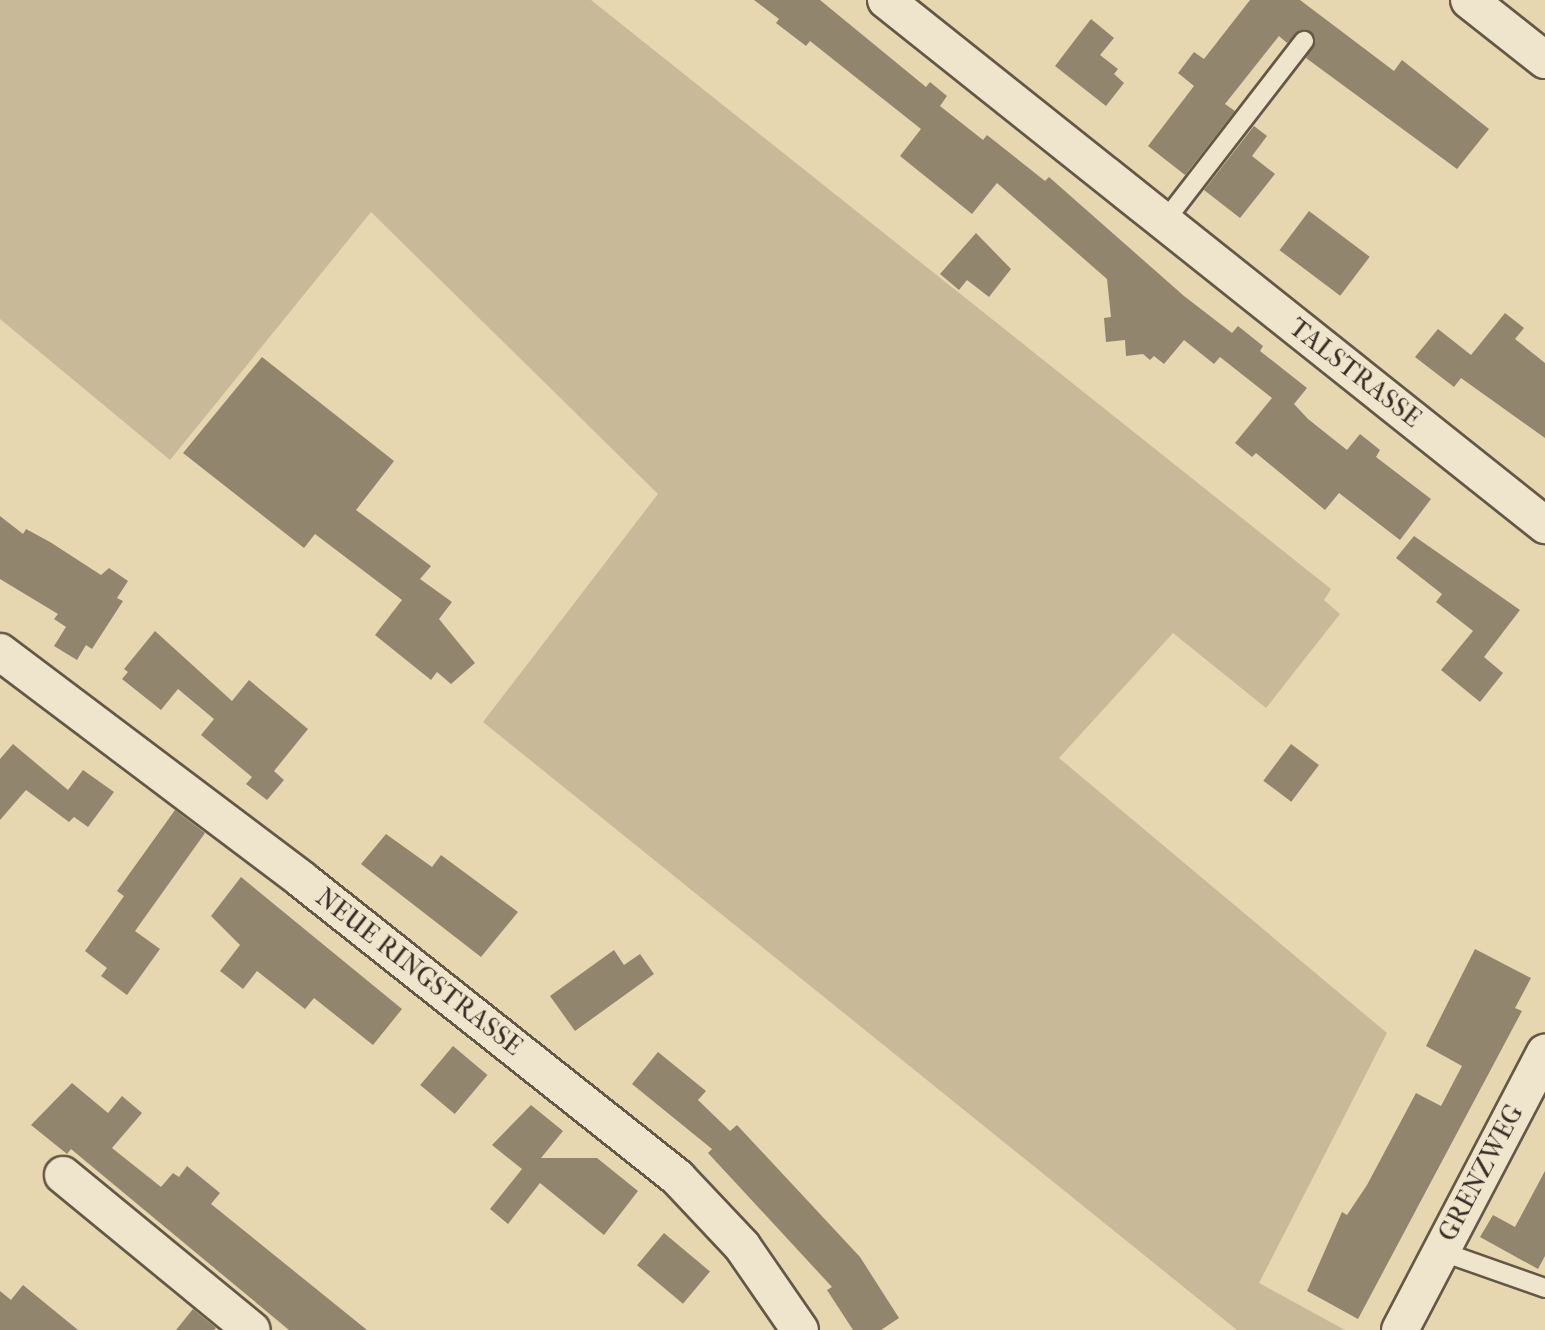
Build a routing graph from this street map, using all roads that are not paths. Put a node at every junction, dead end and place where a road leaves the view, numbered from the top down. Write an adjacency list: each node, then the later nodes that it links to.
1 (886, 0): 5 (street, TALSTRASSE)
2 (1469, 0): 4 (street)
3 (1304, 41): 5 (lane)
4 (1545, 60)
5 (1164, 222): 6 (street, TALSTRASSE)
6 (1545, 525)
7 (0, 652): 13 (street, NEUE RINGSTRASSE)
8 (1545, 1053): 10 (street, GRENZWEG)
9 (63, 1175): 12 (street)
10 (1440, 1251): 11 (lane, GRENZWEG); 14 (street, GRENZWEG)
11 (1545, 1288)
12 (252, 1330)
13 (800, 1330)
14 (1400, 1330)

